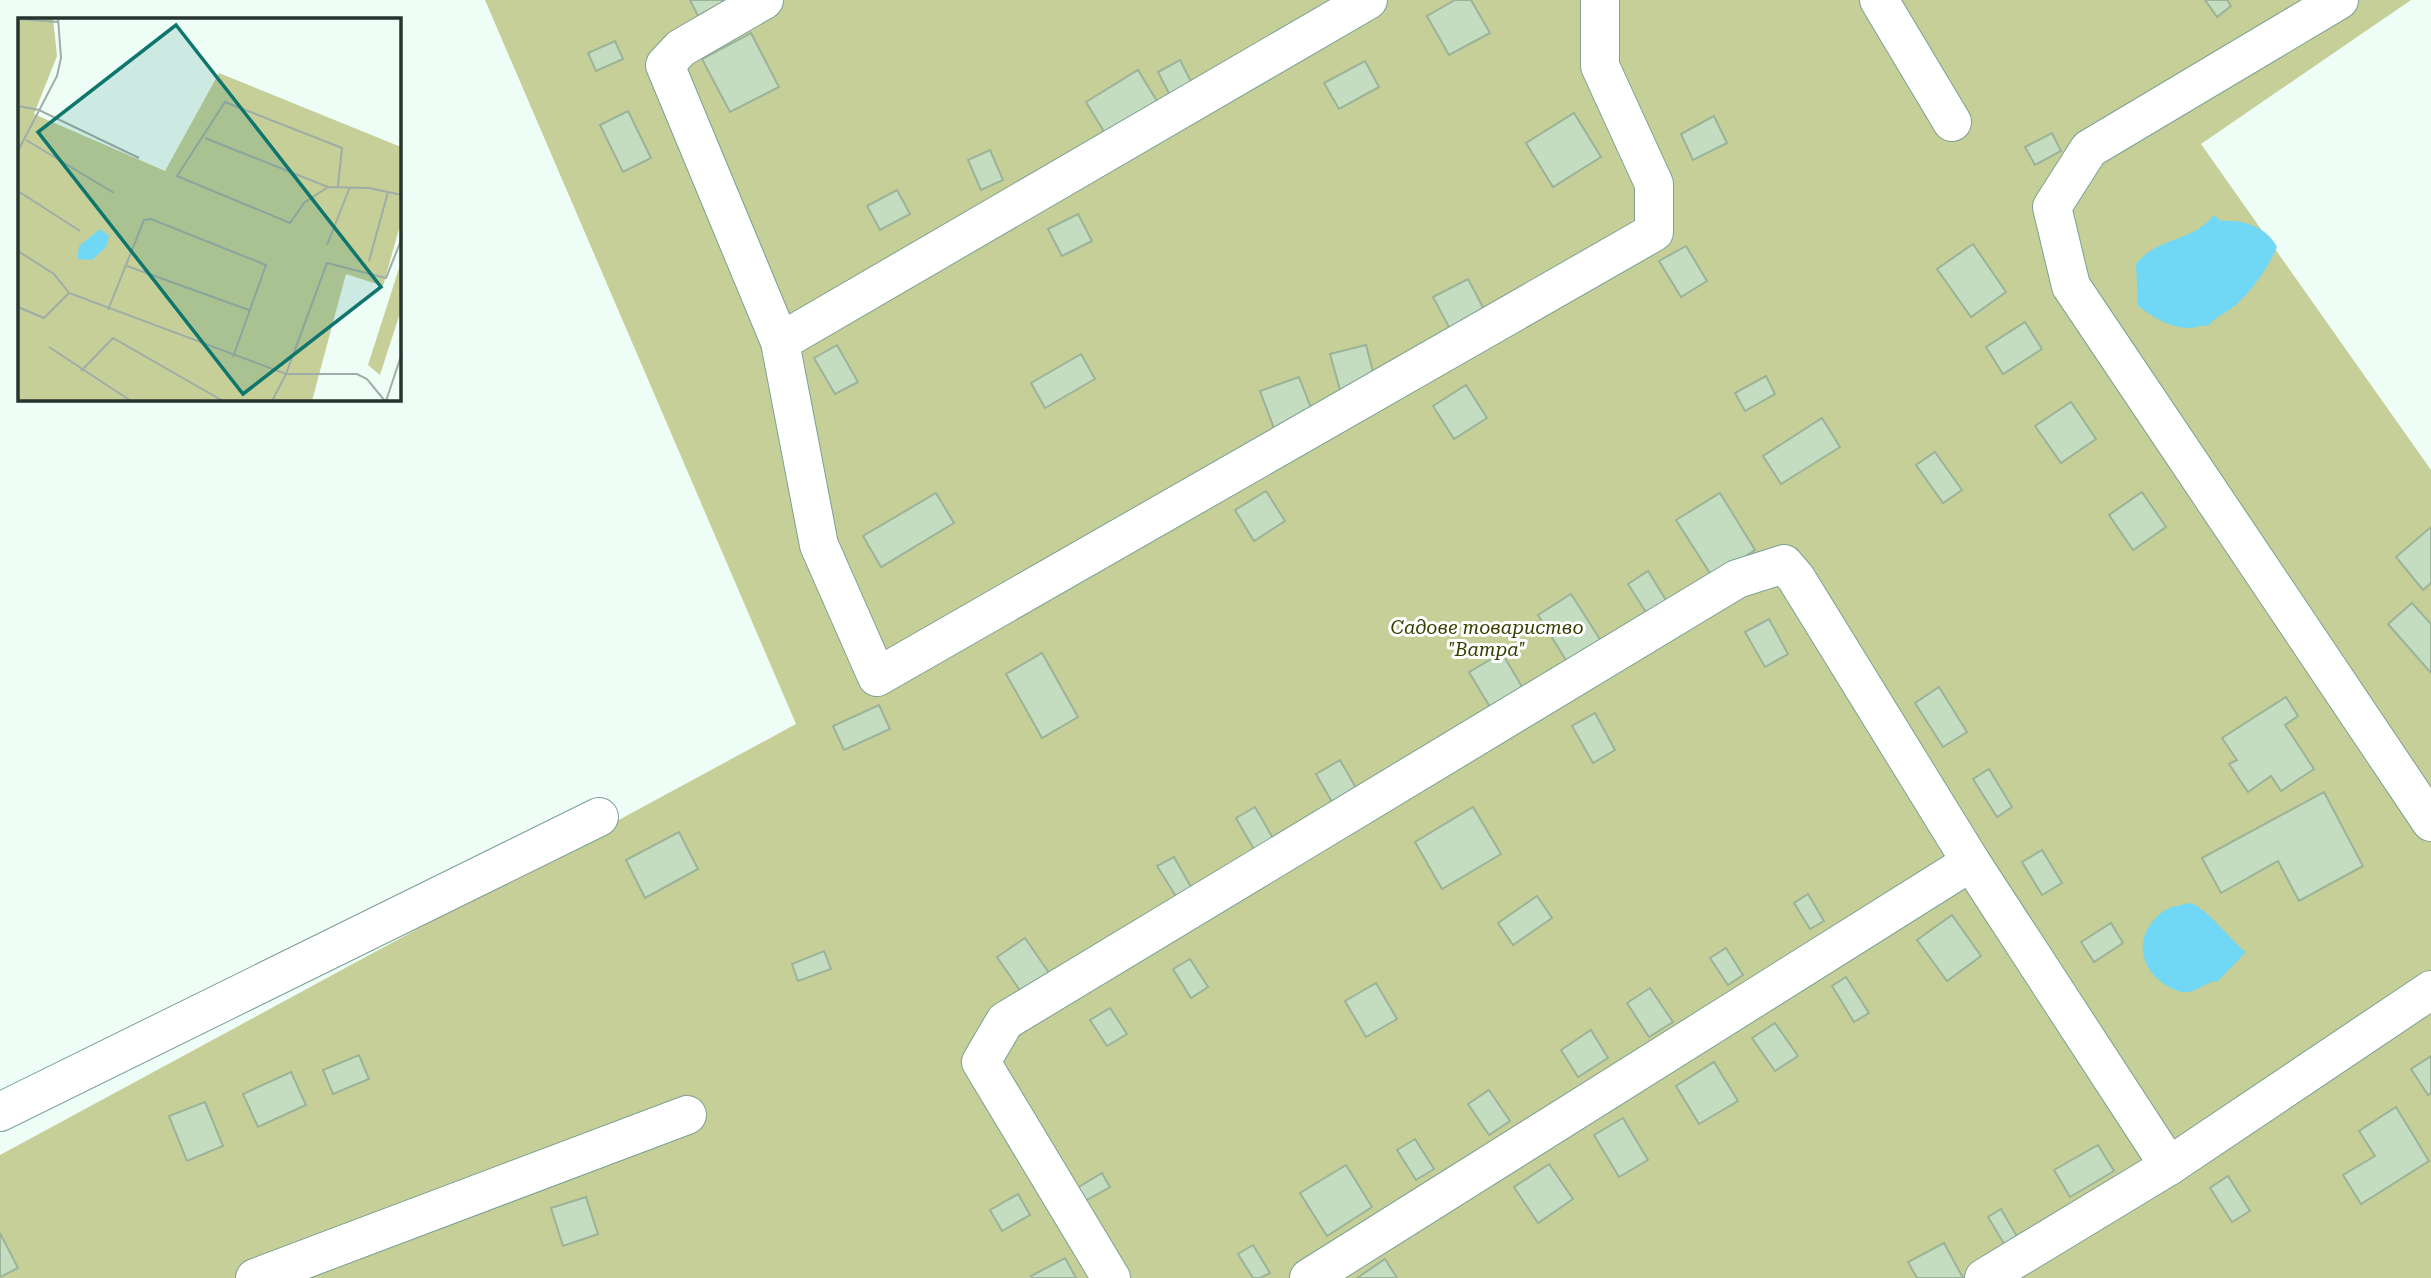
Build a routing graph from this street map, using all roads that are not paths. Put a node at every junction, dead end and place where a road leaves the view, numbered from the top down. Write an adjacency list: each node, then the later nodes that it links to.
1 (764, 0): 7 (street)
2 (1368, 0): 7 (street)
3 (1600, 0): 7 (street)
4 (1880, 0): 6 (street)
5 (2339, 0): 9 (street)
6 (1952, 121)
7 (780, 342)
8 (599, 817): 12 (street)
9 (2431, 822)
10 (1971, 862): 14 (street); 16 (street); 17 (street)
11 (2431, 990): 14 (street)
12 (0, 1112)
13 (687, 1115): 15 (street)
14 (2169, 1166): 18 (street)
15 (255, 1278)
16 (1111, 1278)
17 (1309, 1278)
18 (1984, 1278)

